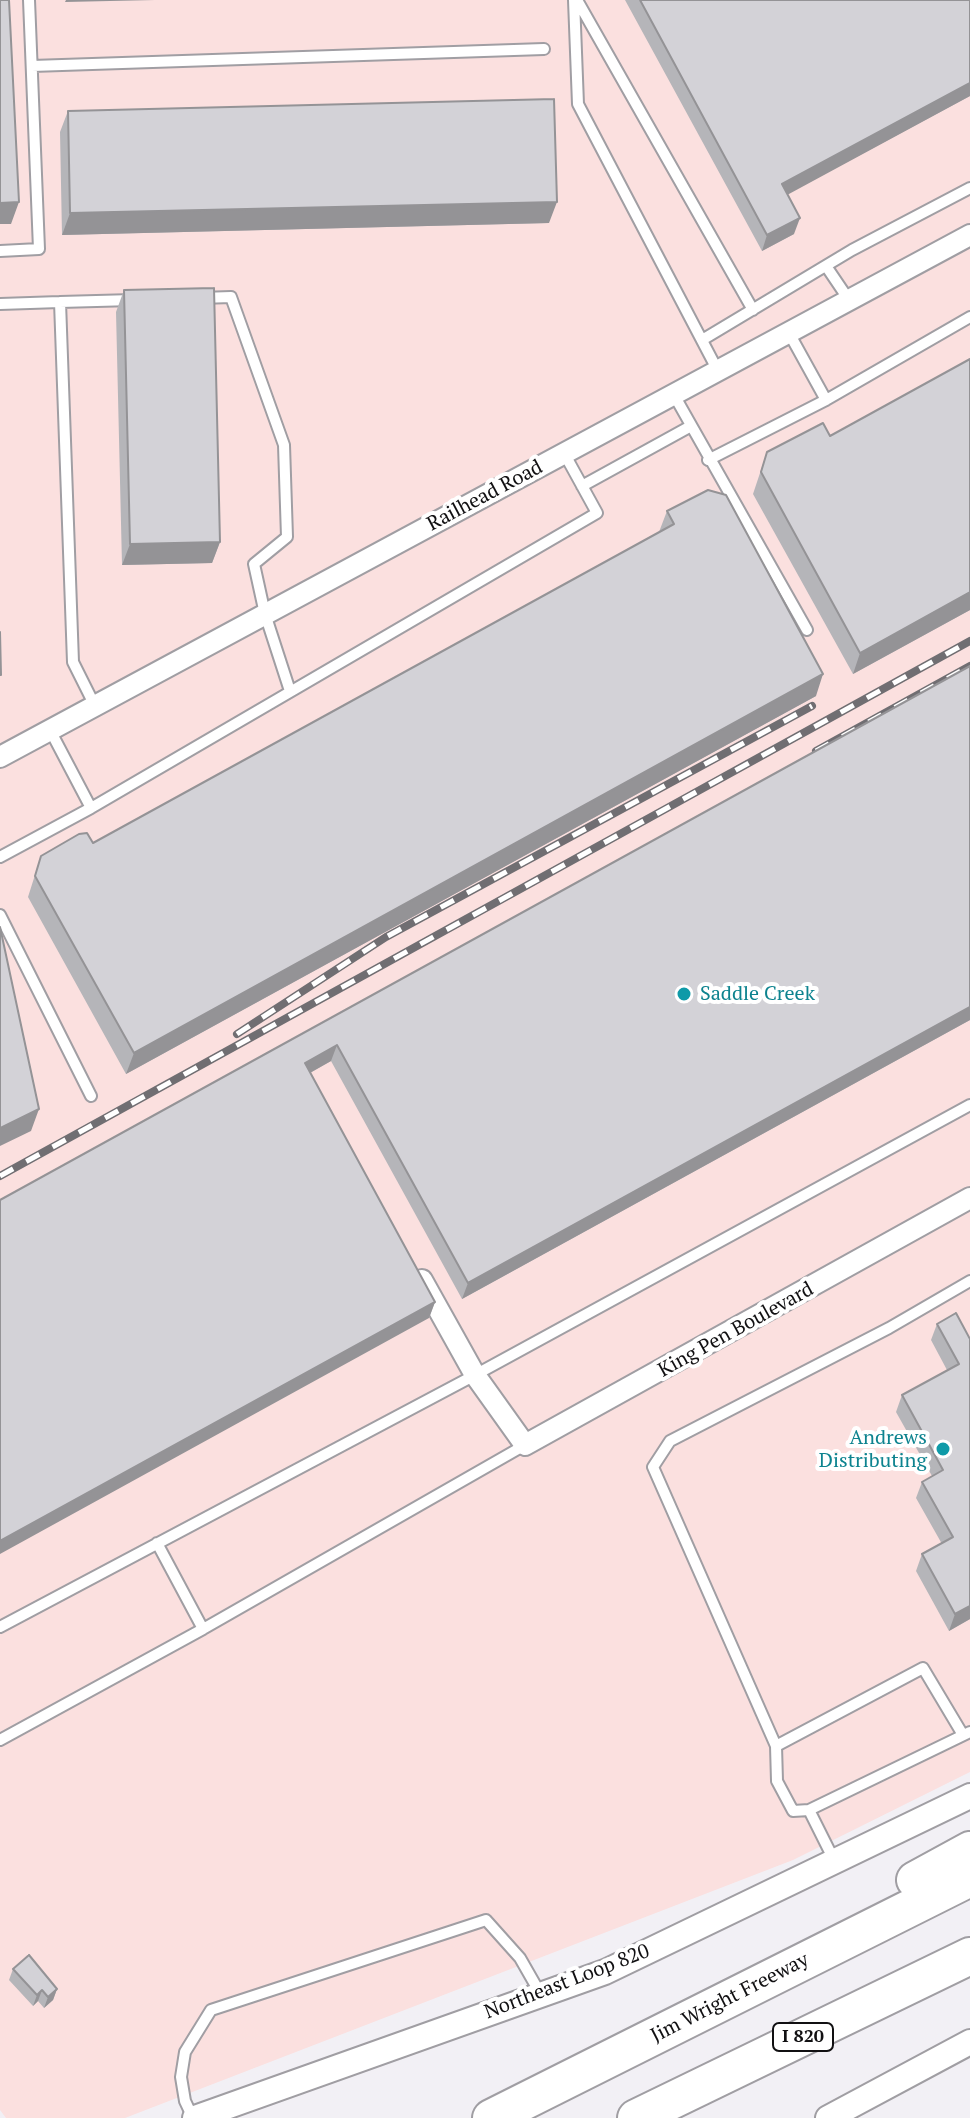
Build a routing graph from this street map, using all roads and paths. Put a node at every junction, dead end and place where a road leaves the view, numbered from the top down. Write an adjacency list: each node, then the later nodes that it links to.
1 (29, 0): 4 (lane)
2 (575, 0): 14 (lane); 17 (lane)
3 (544, 49): 4 (lane)
4 (32, 66): 7 (lane)
5 (970, 188): 8 (lane)
6 (970, 235): 11 (street, Railhead Road)
7 (0, 251)
8 (826, 266): 11 (lane); 14 (lane)
9 (184, 298): 25 (lane)
10 (153, 299): 12 (lane)
11 (849, 300): 16 (street, Railhead Road)
12 (60, 302): 13 (lane); 28 (lane)
13 (0, 304)
14 (753, 310): 17 (lane)
15 (970, 317): 20 (lane)
16 (789, 333): 18 (street, Railhead Road); 20 (lane)
17 (702, 340): 18 (lane)
18 (718, 371): 19 (street, Railhead Road)
19 (674, 395): 21 (lane); 22 (street, Railhead Road)
20 (826, 400): 23 (lane)
21 (691, 426): 23 (lane); 24 (lane)
22 (564, 453): 24 (lane); 25 (street, Railhead Road)
23 (708, 460): 26 (lane)
24 (582, 486): 27 (lane)
25 (265, 614): 27 (lane); 28 (street, Railhead Road)
26 (807, 630)
27 (290, 691): 31 (lane)
28 (95, 706): 29 (street, Railhead Road)
29 (50, 730): 30 (street, Railhead Road); 31 (lane)
30 (0, 757)
31 (91, 808): 32 (lane)
32 (0, 857)
33 (0, 915): 34 (lane)
34 (91, 1096)
35 (970, 1105): 39 (lane)
36 (970, 1198): 40 (street, King Pen Boulevard)
37 (415, 1266): 39 (street)
38 (970, 1281): 46 (lane)
39 (475, 1375): 40 (street); 41 (lane)
40 (525, 1445): 43 (lane)
41 (157, 1543): 42 (lane); 43 (lane)
42 (0, 1627)
43 (203, 1629): 45 (lane)
44 (967, 1733): 46 (lane); 48 (lane)
45 (0, 1740)
46 (776, 1746): 48 (lane)
47 (970, 1796): 50 (street, Northeast Loop 820)
48 (809, 1810): 50 (lane)
49 (970, 1850): 54 (highway)
50 (835, 1862): 53 (street, Northeast Loop 820)
51 (970, 1878): 54 (highway, Jim Wright Freeway)
52 (970, 1956): 58 (highway, I 820)
53 (541, 1995): 56 (street, Northeast Loop 820); 56 (lane)
54 (690, 2018): 57 (highway, Jim Wright Freeway)
55 (970, 2042): 59 (street)
56 (194, 2118)
57 (491, 2118)
58 (636, 2118)
59 (828, 2118)

